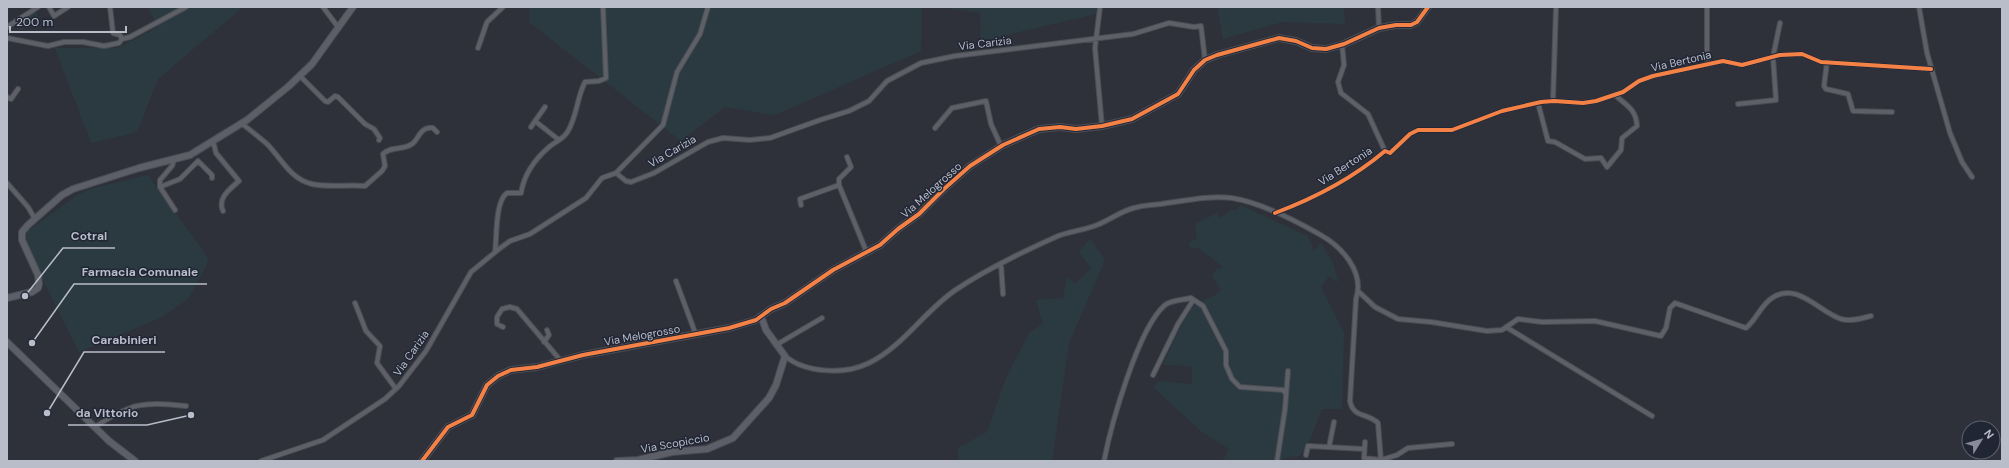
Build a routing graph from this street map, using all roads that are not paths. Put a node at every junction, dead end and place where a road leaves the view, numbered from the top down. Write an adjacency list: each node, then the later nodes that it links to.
1 (38, 7): 19 (street)
2 (48, 7): 3 (street)
3 (68, 7)
4 (110, 7): 24 (street)
5 (186, 7): 24 (street)
6 (323, 7): 20 (street)
7 (353, 7): 20 (street)
8 (503, 7): 26 (street)
9 (603, 7): 48 (street)
10 (708, 7): 54 (street)
11 (1100, 7): 23 (street)
12 (1378, 7): 21 (street)
13 (1428, 7): 21 (street, Via Melogrosso)
14 (1556, 7): 36 (street)
15 (1708, 7): 30 (street)
16 (1919, 7): 31 (street)
17 (7, 20): 19 (street)
18 (1780, 23): 27 (street)
19 (9, 26)
20 (338, 27): 32 (street)
21 (1379, 28): 25 (street, Via Melogrosso)
22 (7, 38): 24 (street)
23 (1095, 38): 28 (street, Via Carizia); 43 (street); 54 (street, Via Carizia)
24 (122, 39)
25 (1342, 44): 28 (street, Via Melogrosso); 51 (street)
26 (478, 48)
27 (1773, 57): 29 (street, Via Bertonia); 30 (street, Via Bertonia); 38 (street)
28 (1205, 60): 43 (street, Via Melogrosso)
29 (1827, 62): 31 (street, Via Bertonia); 40 (street)
30 (1706, 64): 34 (street, Via Bertonia)
31 (1931, 69): 55 (street)
32 (300, 76): 42 (street); 47 (street)
33 (18, 89): 35 (street)
34 (1615, 95): 36 (street, Via Bertonia); 37 (street)
35 (7, 97)
36 (1553, 101): 37 (street, Via Bertonia)
37 (1538, 103): 51 (street, Via Bertonia)
38 (1738, 104)
39 (545, 107): 41 (street)
40 (1892, 112)
41 (535, 121): 44 (street); 48 (street)
42 (241, 123): 46 (street); 49 (street)
43 (1102, 126): 50 (street, Via Melogrosso)
44 (531, 127)
45 (935, 128): 50 (street)
46 (437, 132)
47 (379, 140)
48 (559, 140): 65 (street)
49 (212, 141): 53 (street); 62 (street)
50 (1001, 146): 66 (street, Via Melogrosso)
51 (1385, 151): 63 (street, Via Bertonia)
52 (847, 157): 58 (street)
53 (174, 160): 59 (street); 64 (street)
54 (616, 174): 65 (street, Via Carizia)
55 (1972, 177)
56 (212, 178): 59 (street)
57 (7, 182): 64 (street)
58 (839, 185): 60 (street); 66 (street)
59 (160, 187): 61 (street)
60 (801, 205)
61 (175, 210)
62 (223, 211)
63 (1275, 213): 67 (street); 69 (street)
64 (34, 219): 71 (street)
65 (495, 252): 88 (street, Via Carizia)
66 (867, 252): 74 (street, Via Melogrosso)
67 (1001, 264): 70 (street); 84 (street)
68 (676, 281): 80 (street)
69 (1358, 291): 78 (street); 99 (street)
70 (1003, 294)
71 (7, 298)
72 (1191, 298): 87 (street); 89 (street); 104 (street)
73 (355, 303): 88 (street)
74 (761, 316): 80 (street, Via Melogrosso); 83 (street)
75 (1871, 316): 78 (street)
76 (822, 318): 83 (street)
77 (503, 327): 82 (street)
78 (1506, 327): 91 (street)
79 (548, 330): 82 (street)
80 (696, 335): 85 (street, Via Melogrosso)
81 (7, 342): 93 (street)
82 (544, 342): 85 (street)
83 (776, 345): 84 (street)
84 (785, 356): 103 (street, Via Scopiccio)
85 (561, 362): 102 (street, Via Melogrosso)
86 (1288, 371): 89 (street)
87 (1152, 375)
88 (396, 389): 101 (street, Via Carizia)
89 (1286, 394): 105 (street)
90 (186, 406): 93 (street)
91 (1652, 416)
92 (1334, 422): 96 (street)
93 (94, 427): 100 (street)
94 (1365, 442): 97 (street)
95 (1452, 444): 99 (street)
96 (1329, 447): 97 (street); 98 (street)
97 (1364, 449): 99 (street)
98 (1306, 454)
99 (1381, 460)
100 (135, 461)
101 (261, 461)
102 (422, 461)
103 (617, 461)
104 (1104, 461)
105 (1277, 461)

